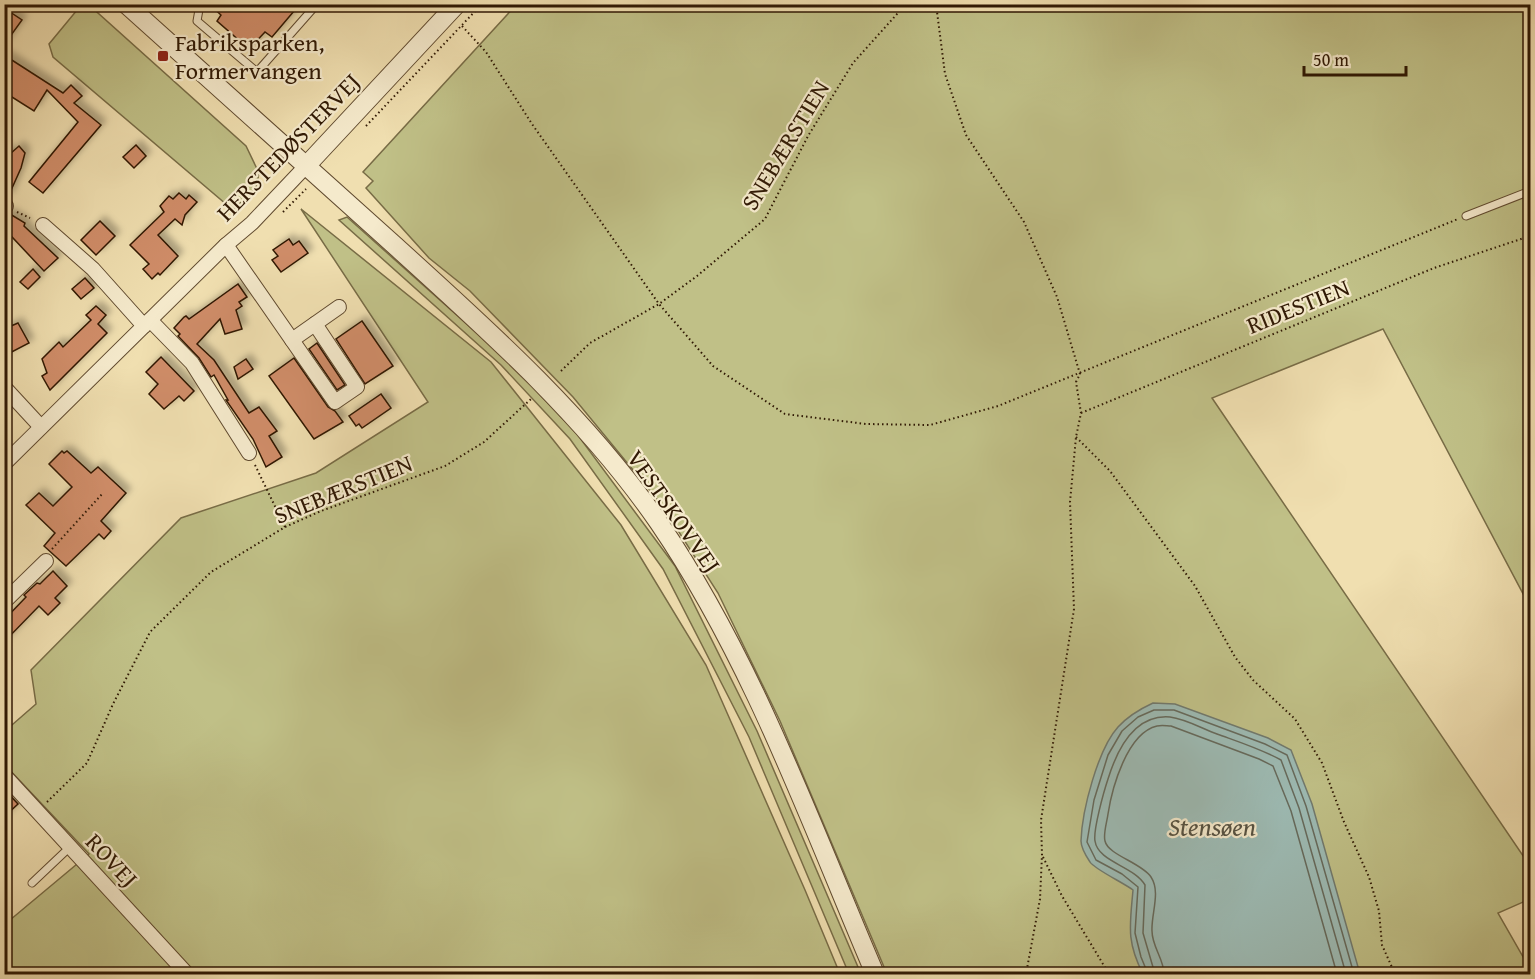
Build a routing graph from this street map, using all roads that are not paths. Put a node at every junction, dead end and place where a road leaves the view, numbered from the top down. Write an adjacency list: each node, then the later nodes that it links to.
1 (126, 4): 5 (street, VESTSKOVVEJ)
2 (200, 4): 3 (lane)
3 (317, 4)
4 (457, 4): 5 (street, HERSTEDØSTERVEJ)
5 (306, 166): 9 (street, HERSTEDØSTERVEJ); 24 (street, VESTSKOVVEJ)
6 (1530, 191): 7 (lane)
7 (1466, 216)
8 (43, 225): 11 (street)
9 (226, 245): 11 (street, HERSTEDØSTERVEJ); 13 (street)
10 (339, 308): 12 (street)
11 (147, 323): 15 (street, HERSTEDØSTERVEJ); 16 (street)
12 (315, 324): 13 (street); 13 (street)
13 (292, 340)
14 (4, 387): 15 (street)
15 (41, 427): 17 (street, HERSTEDØSTERVEJ)
16 (249, 453)
17 (4, 464)
18 (46, 561): 19 (street)
19 (4, 602)
20 (4, 775): 21 (street, ROVEJ)
21 (70, 847): 22 (lane); 23 (street, ROVEJ)
22 (32, 883)
23 (187, 975)
24 (875, 975)

